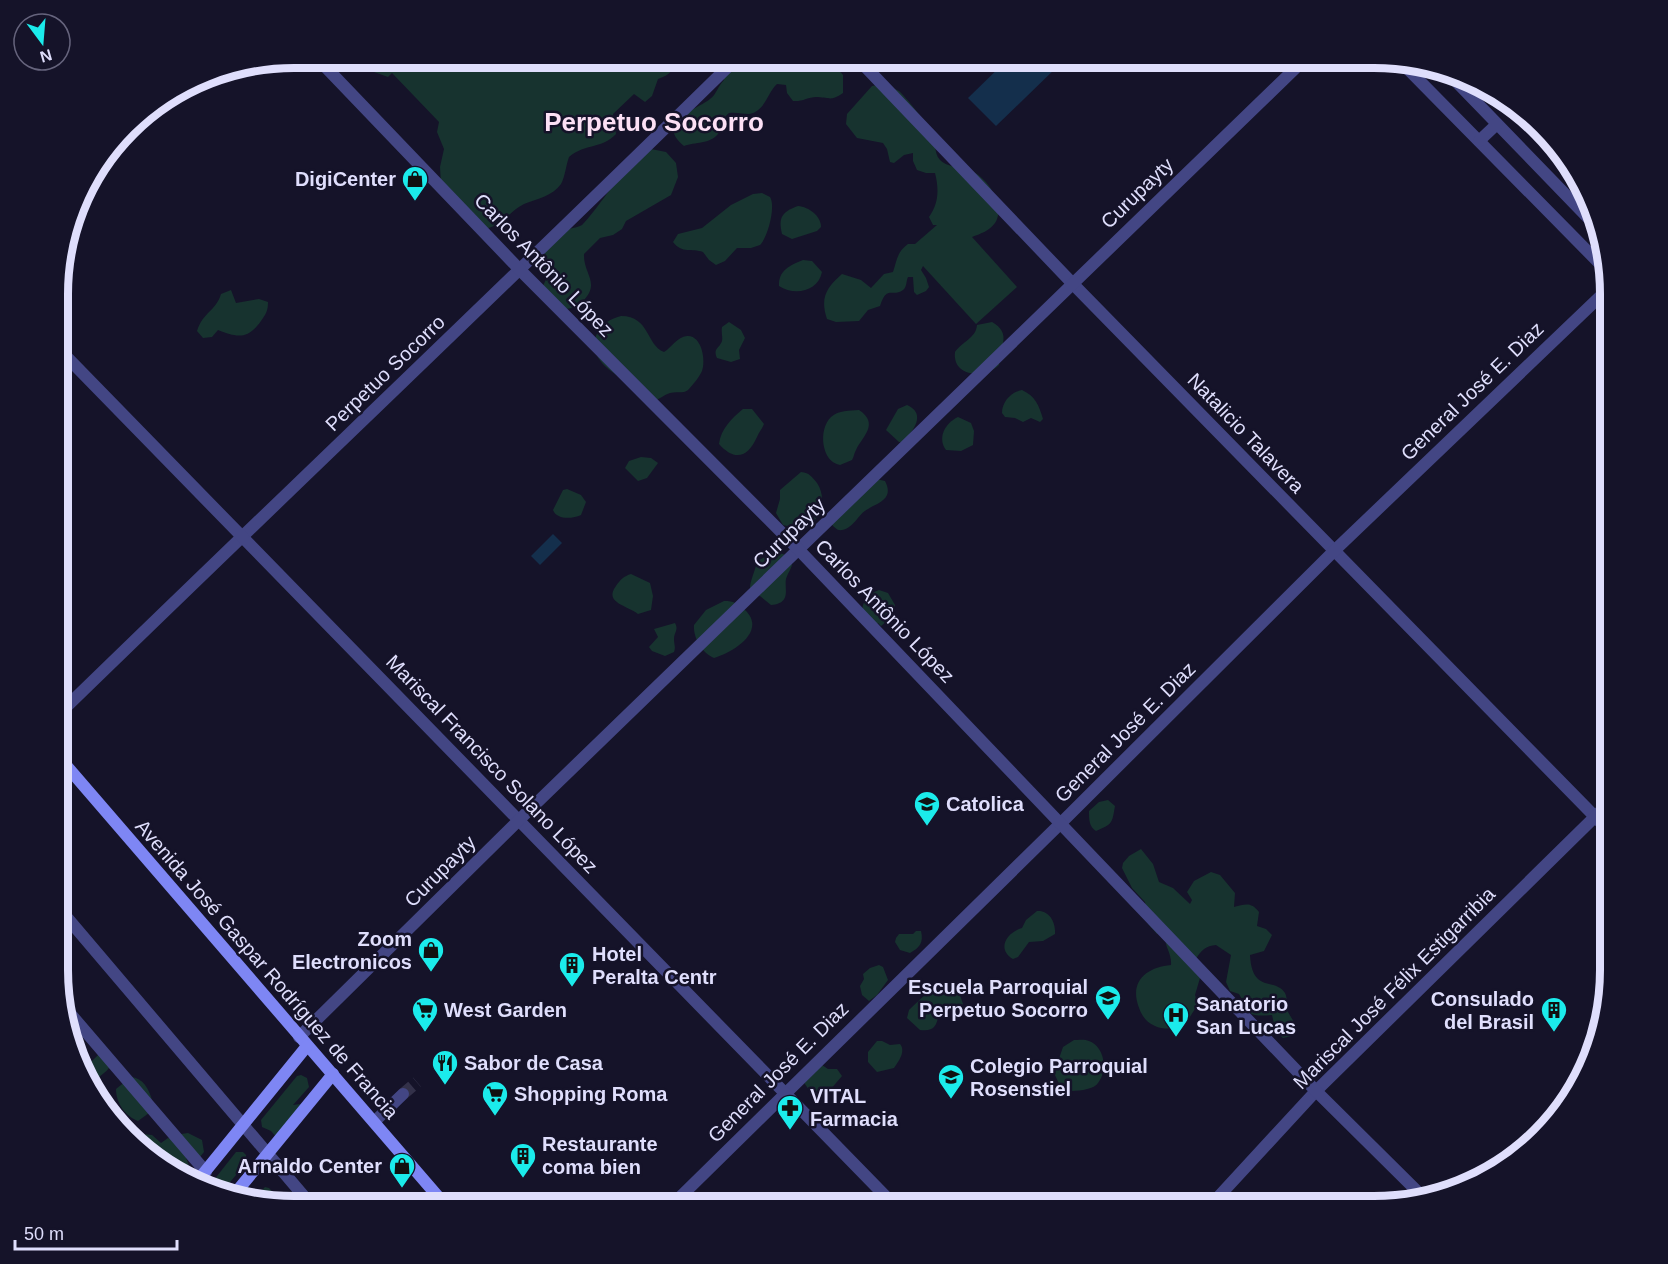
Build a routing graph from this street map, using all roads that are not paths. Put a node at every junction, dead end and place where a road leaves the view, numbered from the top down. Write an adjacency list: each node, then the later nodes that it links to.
1 (327, 68): 11 (street, Carlos Antônio López)
2 (727, 68): 11 (street, Perpetuo Socorro)
3 (867, 68): 12 (street, Natalicio Talavera)
4 (1296, 68): 12 (street, Curupayty)
5 (1409, 70): 8 (street)
6 (1458, 84): 7 (street)
7 (1497, 124): 8 (street); 9 (street)
8 (1479, 141): 10 (street)
9 (1587, 217)
10 (1599, 263)
11 (521, 271): 15 (street, Perpetuo Socorro); 16 (street, Carlos Antônio López)
12 (1072, 283): 16 (street, Curupayty); 17 (street, Natalicio Talavera)
13 (1600, 296): 17 (street, General José E. Diaz)
14 (68, 358): 15 (street, Mariscal Francisco Solano López)
15 (242, 536): 18 (street, Perpetuo Socorro); 22 (street, Mariscal Francisco Solano López)
16 (799, 550): 22 (street, Curupayty); 24 (street, Carlos Antônio López)
17 (1334, 551): 21 (street, Natalicio Talavera); 24 (street, General José E. Diaz)
18 (68, 705)
19 (68, 768): 27 (main road, Avenida José Gaspar Rodríguez de Francia)
20 (1600, 811): 21 (street, Mariscal José Félix Estigarribia)
21 (1594, 816): 23 (street, Natalicio Talavera); 29 (street, Mariscal José Félix Estigarribia)
22 (520, 819): 27 (street, Curupayty); 30 (street, Mariscal Francisco Solano López)
23 (1600, 822)
24 (1061, 823): 29 (street, Carlos Antônio López); 30 (street, General José E. Diaz)
25 (68, 919): 33 (street)
26 (72, 1016): 35 (street)
27 (303, 1041): 28 (main road, Avenida José Gaspar Rodríguez de Francia); 33 (main road)
28 (333, 1074): 32 (main road, Avenida José Gaspar Rodríguez de Francia); 34 (main road)
29 (1316, 1091): 38 (street, Carlos Antônio López); 43 (street, Mariscal José Félix Estigarribia)
30 (786, 1092): 41 (street, General José E. Diaz); 42 (street, Mariscal Francisco Solano López)
31 (403, 1094): 32 (street)
32 (374, 1122): 40 (main road, Avenida José Gaspar Rodríguez de Francia)
33 (242, 1125): 34 (street); 35 (main road)
34 (267, 1154): 37 (main road); 39 (street)
35 (206, 1172): 36 (main road)
36 (202, 1177)
37 (238, 1190)
38 (1418, 1192)
39 (303, 1196)
40 (438, 1196)
41 (681, 1196)
42 (885, 1196)
43 (1219, 1196)

